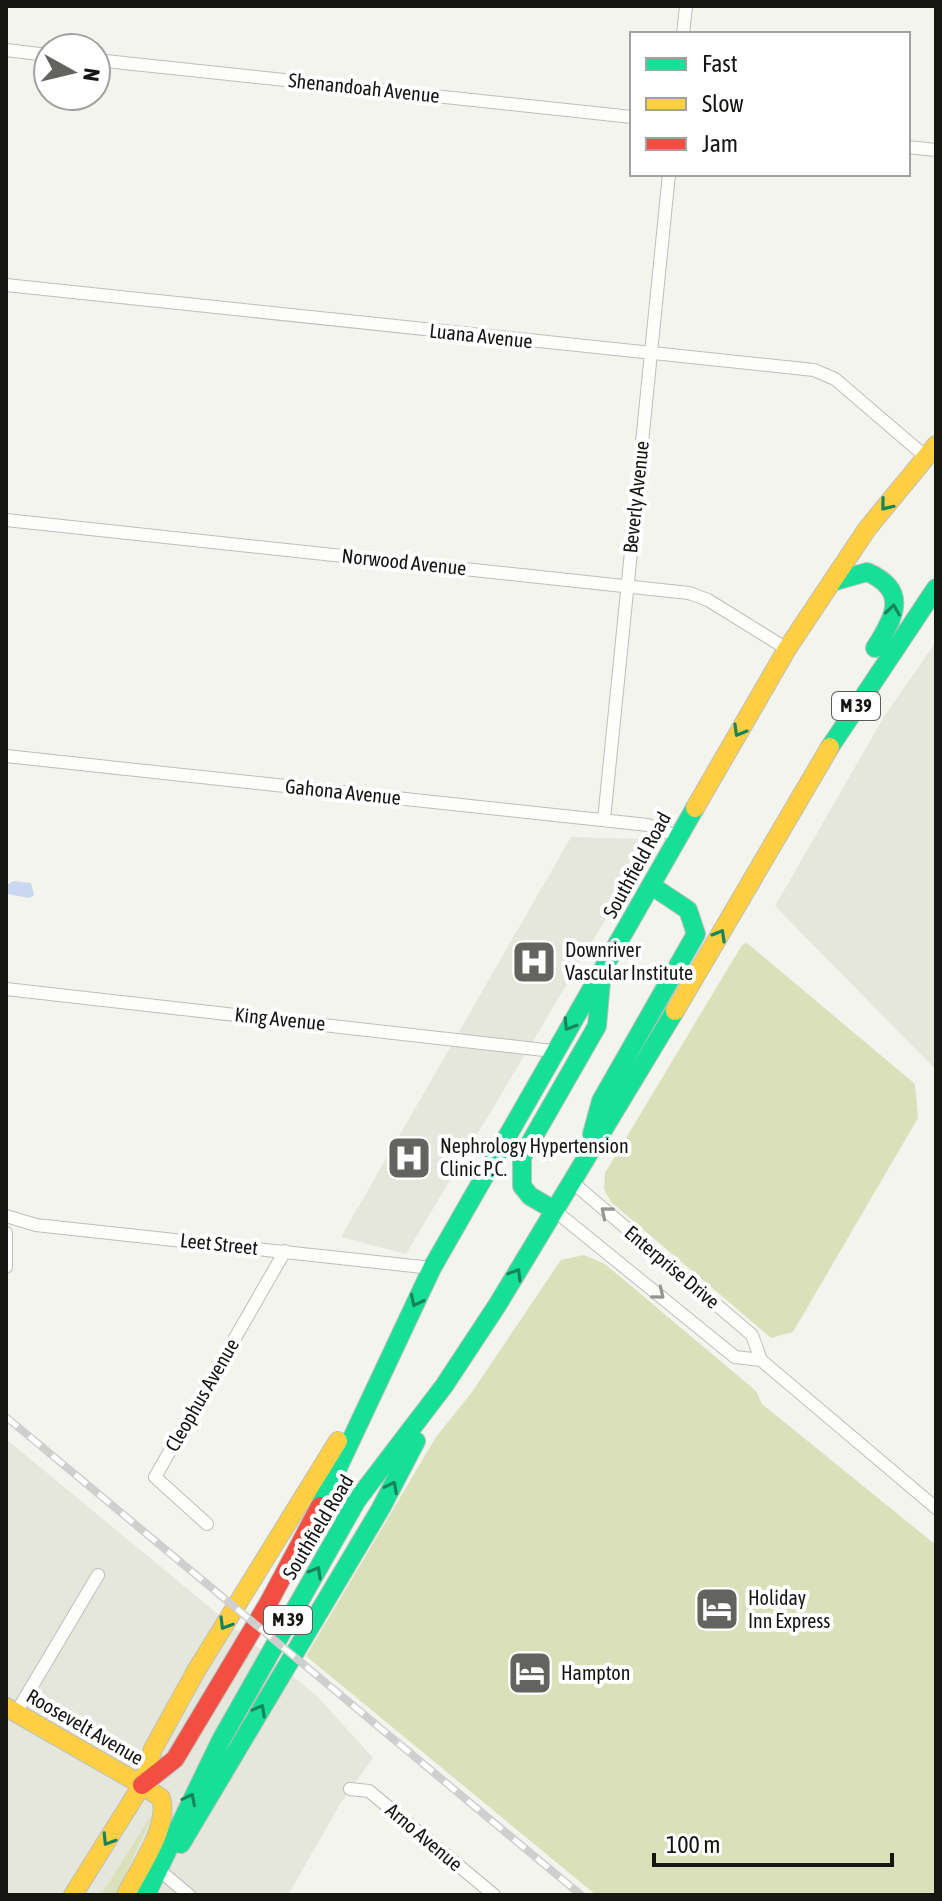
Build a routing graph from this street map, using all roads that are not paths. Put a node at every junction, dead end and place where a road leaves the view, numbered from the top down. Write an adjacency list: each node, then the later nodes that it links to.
1 (686, 6): 2 (street)
2 (683, 32)
3 (6, 50): 4 (street)
4 (32, 53)
5 (112, 62): 6 (street, Shenandoah Avenue)
6 (630, 117)
7 (910, 147): 8 (street)
8 (936, 150)
9 (669, 176): 11 (street, Beverly Avenue)
10 (6, 285): 11 (street, Luana Avenue)
11 (650, 354): 12 (street, Luana Avenue); 15 (street, Beverly Avenue)
12 (931, 451): 14 (main road, Southfield Road / M 39, one-way to 14)
13 (6, 520): 15 (street, Norwood Avenue)
14 (832, 582): 17 (main road, Southfield Road / M 39); 20 (main road, one-way to 14)
15 (627, 586): 17 (street, Norwood Avenue); 19 (street, Beverly Avenue)
16 (936, 588): 20 (main road, M 39)
17 (787, 649): 21 (main road, Southfield Road / M 39, one-way to 21)
18 (6, 756): 19 (street, Gahona Avenue)
19 (604, 820): 21 (street, Gahona Avenue)
20 (781, 826): 26 (main road, M 39, one-way to 20)
21 (677, 836): 22 (main road, Southfield Road / M 39)
22 (652, 886): 23 (main road, Southfield Road / M 39); 26 (main road)
23 (602, 974): 25 (main road, Southfield Road / M 39, one-way to 25); 28 (main road)
24 (6, 989): 25 (street, King Avenue)
25 (553, 1051): 33 (main road, Southfield Road / M 39)
26 (585, 1161): 27 (main road, M 39)
27 (572, 1182): 28 (main road, M 39); 34 (street, Enterprise Drive, one-way to 27)
28 (554, 1210): 34 (street, Enterprise Drive, one-way to 34); 42 (main road, M 39, one-way to 28)
29 (6, 1216): 31 (street, Leet Street)
30 (6, 1233): 32 (street)
31 (285, 1251): 33 (street, Leet Street); 37 (street, Cleophus Avenue)
32 (6, 1267)
33 (432, 1268): 35 (main road, Southfield Road / M 39, one-way to 35)
34 (761, 1360): 36 (street, Enterprise Drive)
35 (384, 1368): 40 (main road, Southfield Road / M 39, one-way to 40); 40 (main road, Southfield Road / M 39)
36 (936, 1508)
37 (207, 1524)
38 (98, 1575): 39 (street)
39 (11, 1710): 40 (main road, Roosevelt Avenue)
40 (142, 1785): 43 (main road, Southfield Road / M 39, one-way to 43); 44 (main road)
41 (350, 1789): 47 (street, Arno Avenue)
42 (159, 1870): 45 (main road, M 39); 46 (street)
43 (73, 1895)
44 (126, 1895)
45 (146, 1895)
46 (189, 1895)
47 (494, 1895)

